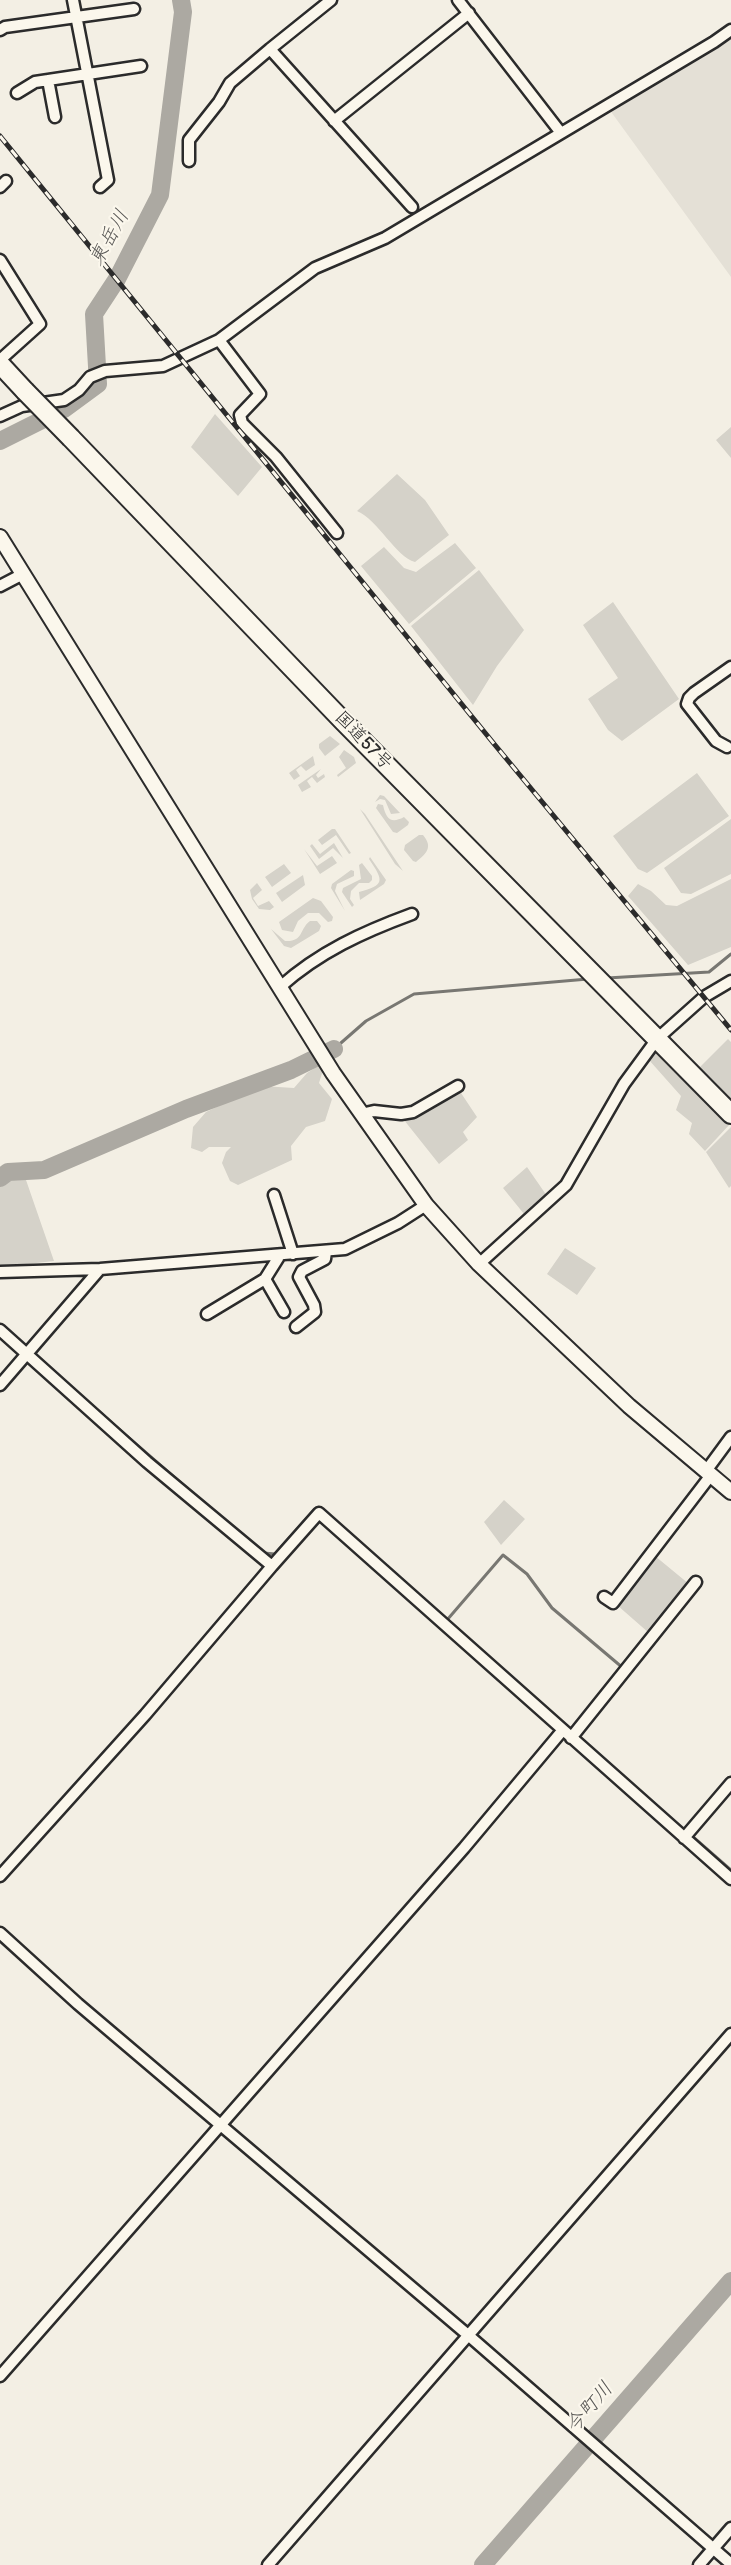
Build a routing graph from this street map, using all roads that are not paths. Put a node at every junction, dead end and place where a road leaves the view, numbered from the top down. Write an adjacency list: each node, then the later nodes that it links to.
1 (73, 0): 6 (street)
2 (331, 0): 9 (street)
3 (458, 0): 5 (street)
4 (135, 9): 6 (street)
5 (469, 14): 15 (street); 16 (street)
6 (76, 16): 7 (street); 11 (street)
7 (0, 30)
8 (731, 30): 16 (street)
9 (270, 49): 15 (street); 17 (street)
10 (141, 66): 11 (street)
11 (87, 74): 12 (street); 18 (street)
12 (48, 80): 13 (street); 14 (street)
13 (17, 93)
14 (55, 117)
15 (334, 121): 19 (street)
16 (561, 133): 21 (street)
17 (189, 161)
18 (100, 187)
19 (412, 207)
20 (0, 260): 22 (street)
21 (219, 340): 23 (street); 24 (street)
22 (2, 370): 33 (highway, 国道57号, bridge)
23 (0, 416)
24 (337, 533)
25 (0, 537): 26 (street)
26 (23, 574): 27 (street); 32 (street)
27 (0, 586)
28 (731, 667): 29 (street)
29 (727, 747)
30 (412, 914): 32 (street)
31 (731, 981): 33 (street)
32 (280, 987): 35 (street)
33 (657, 1039): 36 (highway, 国道57号); 42 (street)
34 (458, 1086): 35 (street)
35 (362, 1114): 38 (street)
36 (731, 1114)
37 (274, 1195): 40 (street)
38 (426, 1205): 39 (street); 42 (street)
39 (326, 1252): 40 (street); 48 (street)
40 (293, 1254): 41 (street)
41 (280, 1255): 43 (street); 45 (street)
42 (479, 1264): 53 (street)
43 (100, 1269): 44 (street); 50 (street)
44 (0, 1272)
45 (265, 1279): 46 (street); 47 (street)
46 (284, 1312)
47 (207, 1314)
48 (296, 1327)
49 (0, 1330): 50 (street)
50 (27, 1354): 51 (street); 55 (street)
51 (0, 1385)
52 (731, 1437): 53 (street)
53 (708, 1473): 54 (street); 57 (street)
54 (731, 1492)
55 (272, 1566): 58 (street); 61 (street)
56 (696, 1582): 58 (street)
57 (604, 1597)
58 (567, 1734): 60 (street); 65 (street)
59 (731, 1783): 60 (street)
60 (684, 1838): 62 (street)
61 (0, 1876)
62 (731, 1879)
63 (0, 1933): 65 (street)
64 (731, 2034): 66 (street)
65 (220, 2124): 66 (street); 67 (street)
66 (468, 2335): 69 (street); 71 (street)
67 (0, 2376)
68 (731, 2528): 69 (street)
69 (713, 2548): 70 (street); 72 (street)
70 (731, 2564)
71 (268, 2565)
72 (699, 2565)

